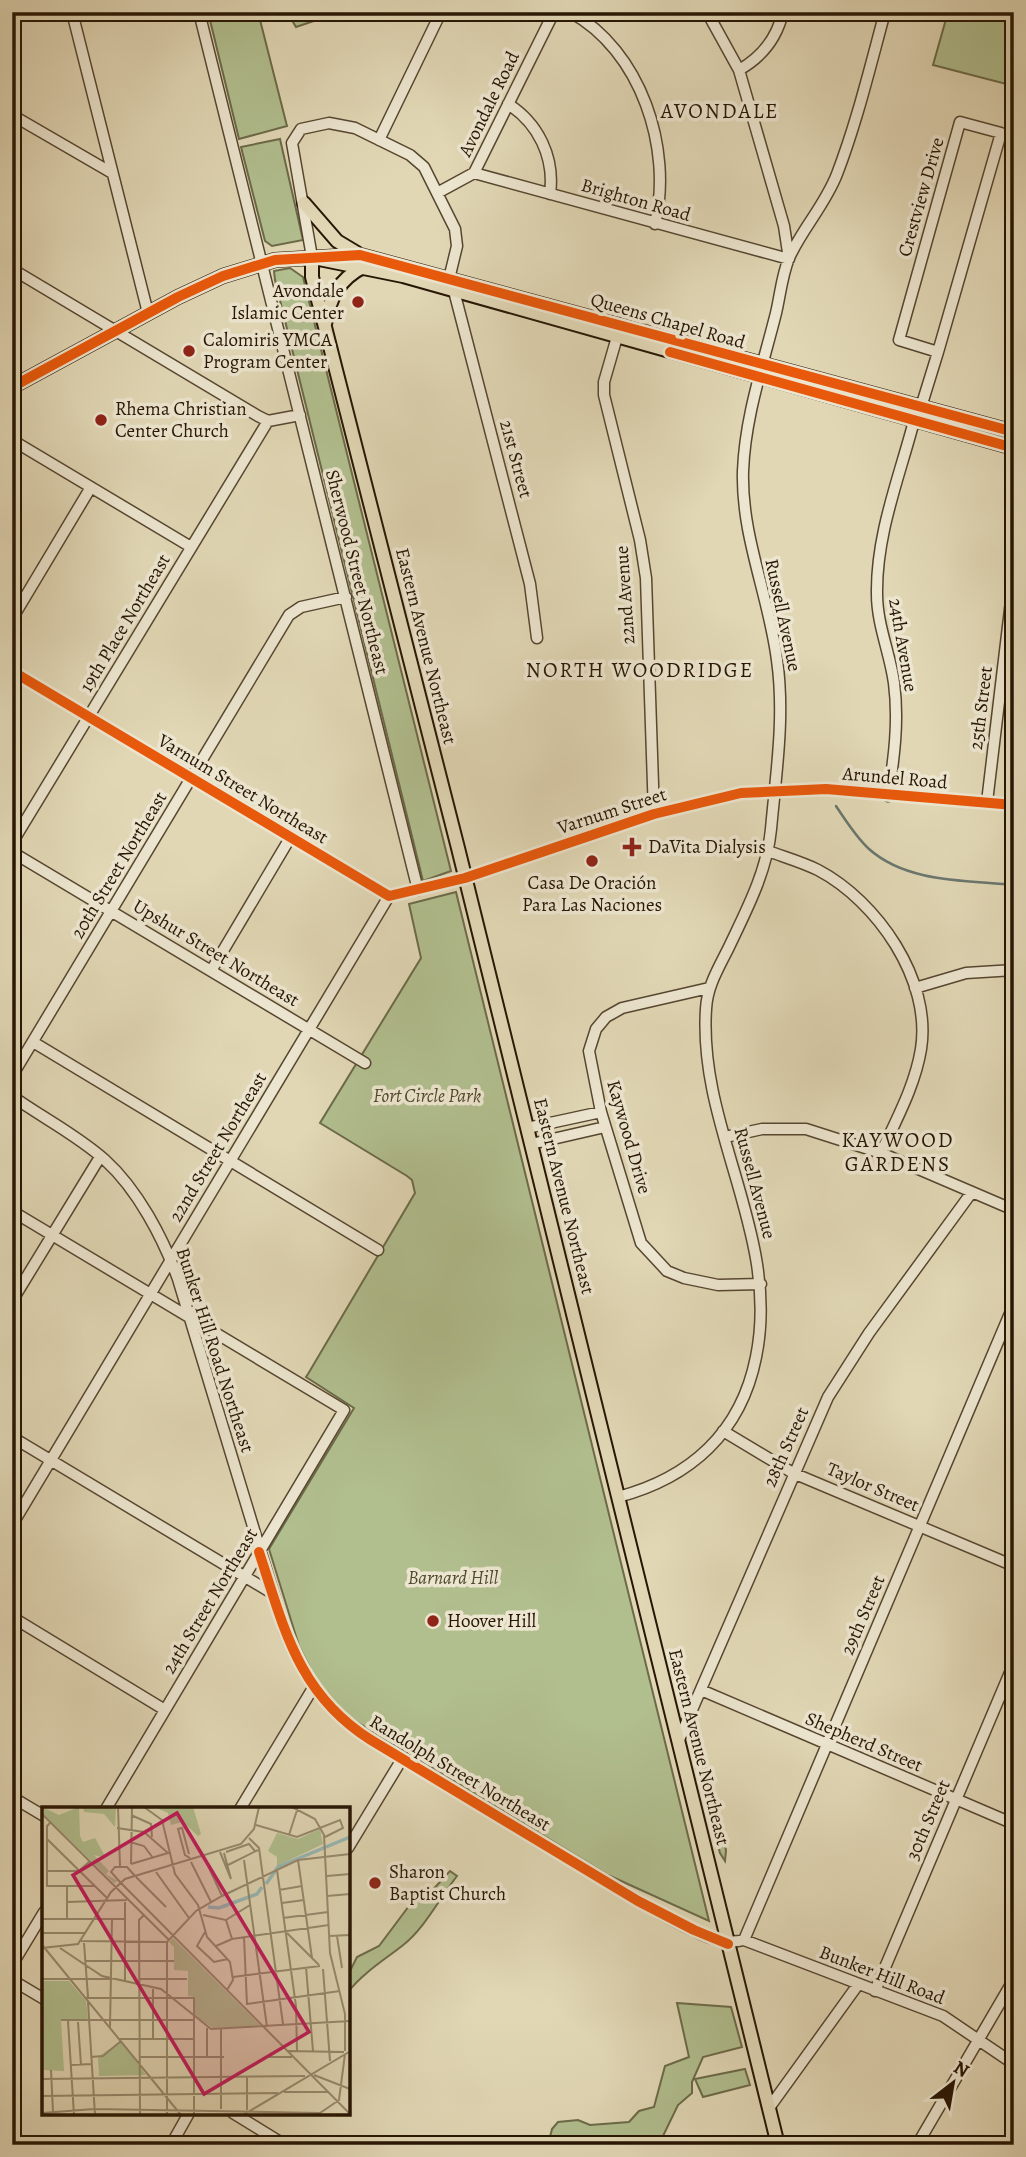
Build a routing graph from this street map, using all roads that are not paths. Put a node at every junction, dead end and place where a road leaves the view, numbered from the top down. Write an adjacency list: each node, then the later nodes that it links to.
1 (72, 12): 13 (street)
2 (199, 12): 22 (street)
3 (441, 12): 12 (street)
4 (554, 12): 10 (street, Avondale Road)
5 (570, 12): 18 (street)
6 (707, 12): 9 (street)
7 (783, 12): 9 (street)
8 (885, 12): 20 (street, Russell Avenue)
9 (739, 70): 20 (street)
10 (508, 104): 14 (street, Avondale Road); 16 (street)
11 (12, 115): 13 (street)
12 (379, 139): 15 (street); 17 (street)
13 (112, 173): 25 (street)
14 (474, 173): 15 (street); 16 (street, Brighton Road)
15 (439, 192): 24 (street)
16 (550, 194): 18 (street, Brighton Road)
17 (304, 203): 19 (street); 21 (main road)
18 (655, 224): 20 (street, Brighton Road)
19 (312, 257): 21 (main road, Queens Chapel Road); 22 (main road, Queens Chapel Road); 26 (main road, Eastern Avenue Northeast)
20 (789, 259): 30 (street, Russell Avenue)
21 (362, 261): 24 (main road, Queens Chapel Road); 26 (main road)
22 (262, 263): 25 (main road, Queens Chapel Road); 33 (street, Sherwood Street Northeast)
23 (12, 269): 27 (street)
24 (452, 285): 28 (main road, Queens Chapel Road); 30 (main road, Queens Chapel Road); 45 (street, 21st Street)
25 (148, 313): 27 (main road, Queens Chapel Road)
26 (325, 327): 58 (main road, Eastern Avenue Northeast)
27 (115, 331): 31 (main road, Queens Chapel Road); 35 (street)
28 (617, 337): 30 (main road, Queens Chapel Road); 53 (street, 22nd Avenue)
29 (939, 352): 29 (street, Crestview Drive); 32 (street, Crestview Drive)
30 (760, 372): 32 (main road, Queens Chapel Road); 34 (main road, Queens Chapel Road); 49 (street, Russell Avenue)
31 (12, 387)
32 (921, 407): 34 (main road); 37 (main road, Queens Chapel Road)
33 (300, 415): 35 (street); 43 (street, Sherwood Street Northeast)
34 (893, 416): 36 (main road, Queens Chapel Road)
35 (268, 421): 41 (street, 19th Place Northeast)
36 (914, 421): 39 (main road, Queens Chapel Road); 50 (street, 24th Avenue)
37 (1014, 432)
38 (12, 440): 40 (street)
39 (1014, 448)
40 (91, 487): 41 (street); 44 (street)
41 (191, 547): 47 (street, 19th Place Northeast)
42 (1014, 576): 51 (street, 25th Street)
43 (345, 597): 48 (street, 20th Street Northeast); 59 (street, Sherwood Street Northeast)
44 (12, 618)
45 (537, 638)
46 (12, 671): 47 (street, Varnum Street Northeast)
47 (89, 717): 48 (street, Varnum Street Northeast); 55 (street, 19th Place Northeast)
48 (191, 779): 54 (street, Varnum Street Northeast); 61 (street, 20th Street Northeast)
49 (773, 791): 50 (street, Arundel Road); 53 (street, Varnum Street); 56 (street, Russell Avenue)
50 (888, 796): 51 (street, Arundel Road)
51 (987, 802): 52 (street, Arundel Road)
52 (1014, 805)
53 (654, 814): 58 (street, Varnum Street)
54 (290, 838): 60 (street, Varnum Street Northeast); 63 (street)
55 (12, 843)
56 (768, 851): 64 (street, Russell Avenue); 65 (street)
57 (12, 852): 61 (street, Upshur Street Northeast)
58 (465, 878): 59 (street); 73 (main road, Eastern Avenue Northeast)
59 (418, 890): 60 (street)
60 (389, 896): 66 (street, 22nd Street Northeast)
61 (111, 911): 63 (street, Upshur Street Northeast); 67 (street, 20th Street Northeast)
62 (1014, 970): 65 (street)
63 (211, 971): 66 (street, Upshur Street Northeast)
64 (709, 988): 71 (street, Kaywood Drive); 74 (street, Russell Avenue)
65 (915, 988): 76 (street)
66 (309, 1030): 68 (street, Upshur Street Northeast); 78 (street, 22nd Street Northeast)
67 (33, 1042): 69 (street, 20th Street Northeast); 78 (street)
68 (365, 1063)
69 (12, 1076)
70 (12, 1096): 77 (street, Bunker Hill Road Northeast)
71 (601, 1112): 72 (street, Kaywood Drive); 73 (street)
72 (606, 1126): 75 (street); 85 (street, Kaywood Drive)
73 (527, 1128): 75 (main road, Eastern Avenue Northeast)
74 (725, 1137): 76 (street); 85 (street, Russell Avenue)
75 (531, 1144): 94 (main road, Eastern Avenue Northeast)
76 (881, 1153): 79 (street)
77 (100, 1157): 82 (street); 84 (street, Bunker Hill Road Northeast)
78 (231, 1161): 83 (street); 84 (street, 22nd Street Northeast)
79 (972, 1192): 80 (street); 93 (street, 28th Street)
80 (1014, 1210)
81 (12, 1211): 82 (street)
82 (52, 1235): 86 (street); 87 (street)
83 (378, 1250)
84 (170, 1261): 86 (street, 22nd Street Northeast); 89 (street, Bunker Hill Road Northeast)
85 (761, 1284): 90 (street, Russell Avenue)
86 (150, 1294): 89 (street); 92 (street, 22nd Street Northeast)
87 (12, 1301)
88 (1014, 1304): 96 (street, 29th Street)
89 (190, 1318): 97 (street, Bunker Hill Road Northeast); 97 (street, 24th Street Northeast)
90 (723, 1431): 93 (street, Taylor Street); 94 (street, Russell Avenue)
91 (12, 1437): 92 (street)
92 (51, 1460): 95 (street, 22nd Street Northeast); 99 (street)
93 (793, 1473): 96 (street, Taylor Street); 104 (street, 28th Street)
94 (618, 1497): 106 (main road, Eastern Avenue Northeast)
95 (12, 1525)
96 (920, 1526): 98 (street, Taylor Street); 107 (street, 29th Street)
97 (259, 1552): 99 (street, 24th Street Northeast); 100 (street, Randolph Street Northeast)
98 (1014, 1566)
99 (245, 1576): 100 (street); 105 (street, 24th Street Northeast)
100 (272, 1593): 103 (street, Randolph Street Northeast)
101 (12, 1617): 105 (street)
102 (1014, 1663): 110 (street, 30th Street)
103 (313, 1688): 108 (street, Randolph Street Northeast); 112 (street)
104 (701, 1690): 106 (street, 28th Street); 107 (street, Shepherd Street)
105 (165, 1710): 111 (street, 24th Street Northeast)
106 (678, 1742): 118 (main road, Eastern Avenue Northeast)
107 (827, 1745): 110 (street, Shepherd Street); 117 (street, 29th Street)
108 (402, 1759): 115 (street); 118 (street, Randolph Street Northeast)
109 (12, 1797): 113 (street)
110 (955, 1800): 114 (street, Shepherd Street); 123 (street, 30th Street)
111 (107, 1807)
112 (241, 1807)
113 (42, 1815)
114 (1014, 1824)
115 (350, 1845)
116 (42, 1915): 119 (street)
117 (744, 1940): 118 (street); 122 (street, Bunker Hill Road)
118 (728, 1944): 127 (main road, Eastern Avenue Northeast)
119 (12, 1965)
120 (1014, 1979): 125 (street)
121 (12, 1980): 124 (street)
122 (857, 1986): 123 (street, Bunker Hill Road); 127 (street)
123 (874, 1991): 125 (street, Bunker Hill Road)
124 (42, 1998)
125 (979, 2039): 126 (street, Bunker Hill Road); 133 (street)
126 (1014, 2064)
127 (769, 2108): 132 (main road, Eastern Avenue Northeast)
128 (189, 2115): 130 (street)
129 (236, 2115): 131 (street)
130 (171, 2145)
131 (285, 2145)
132 (778, 2145)
133 (917, 2145)

